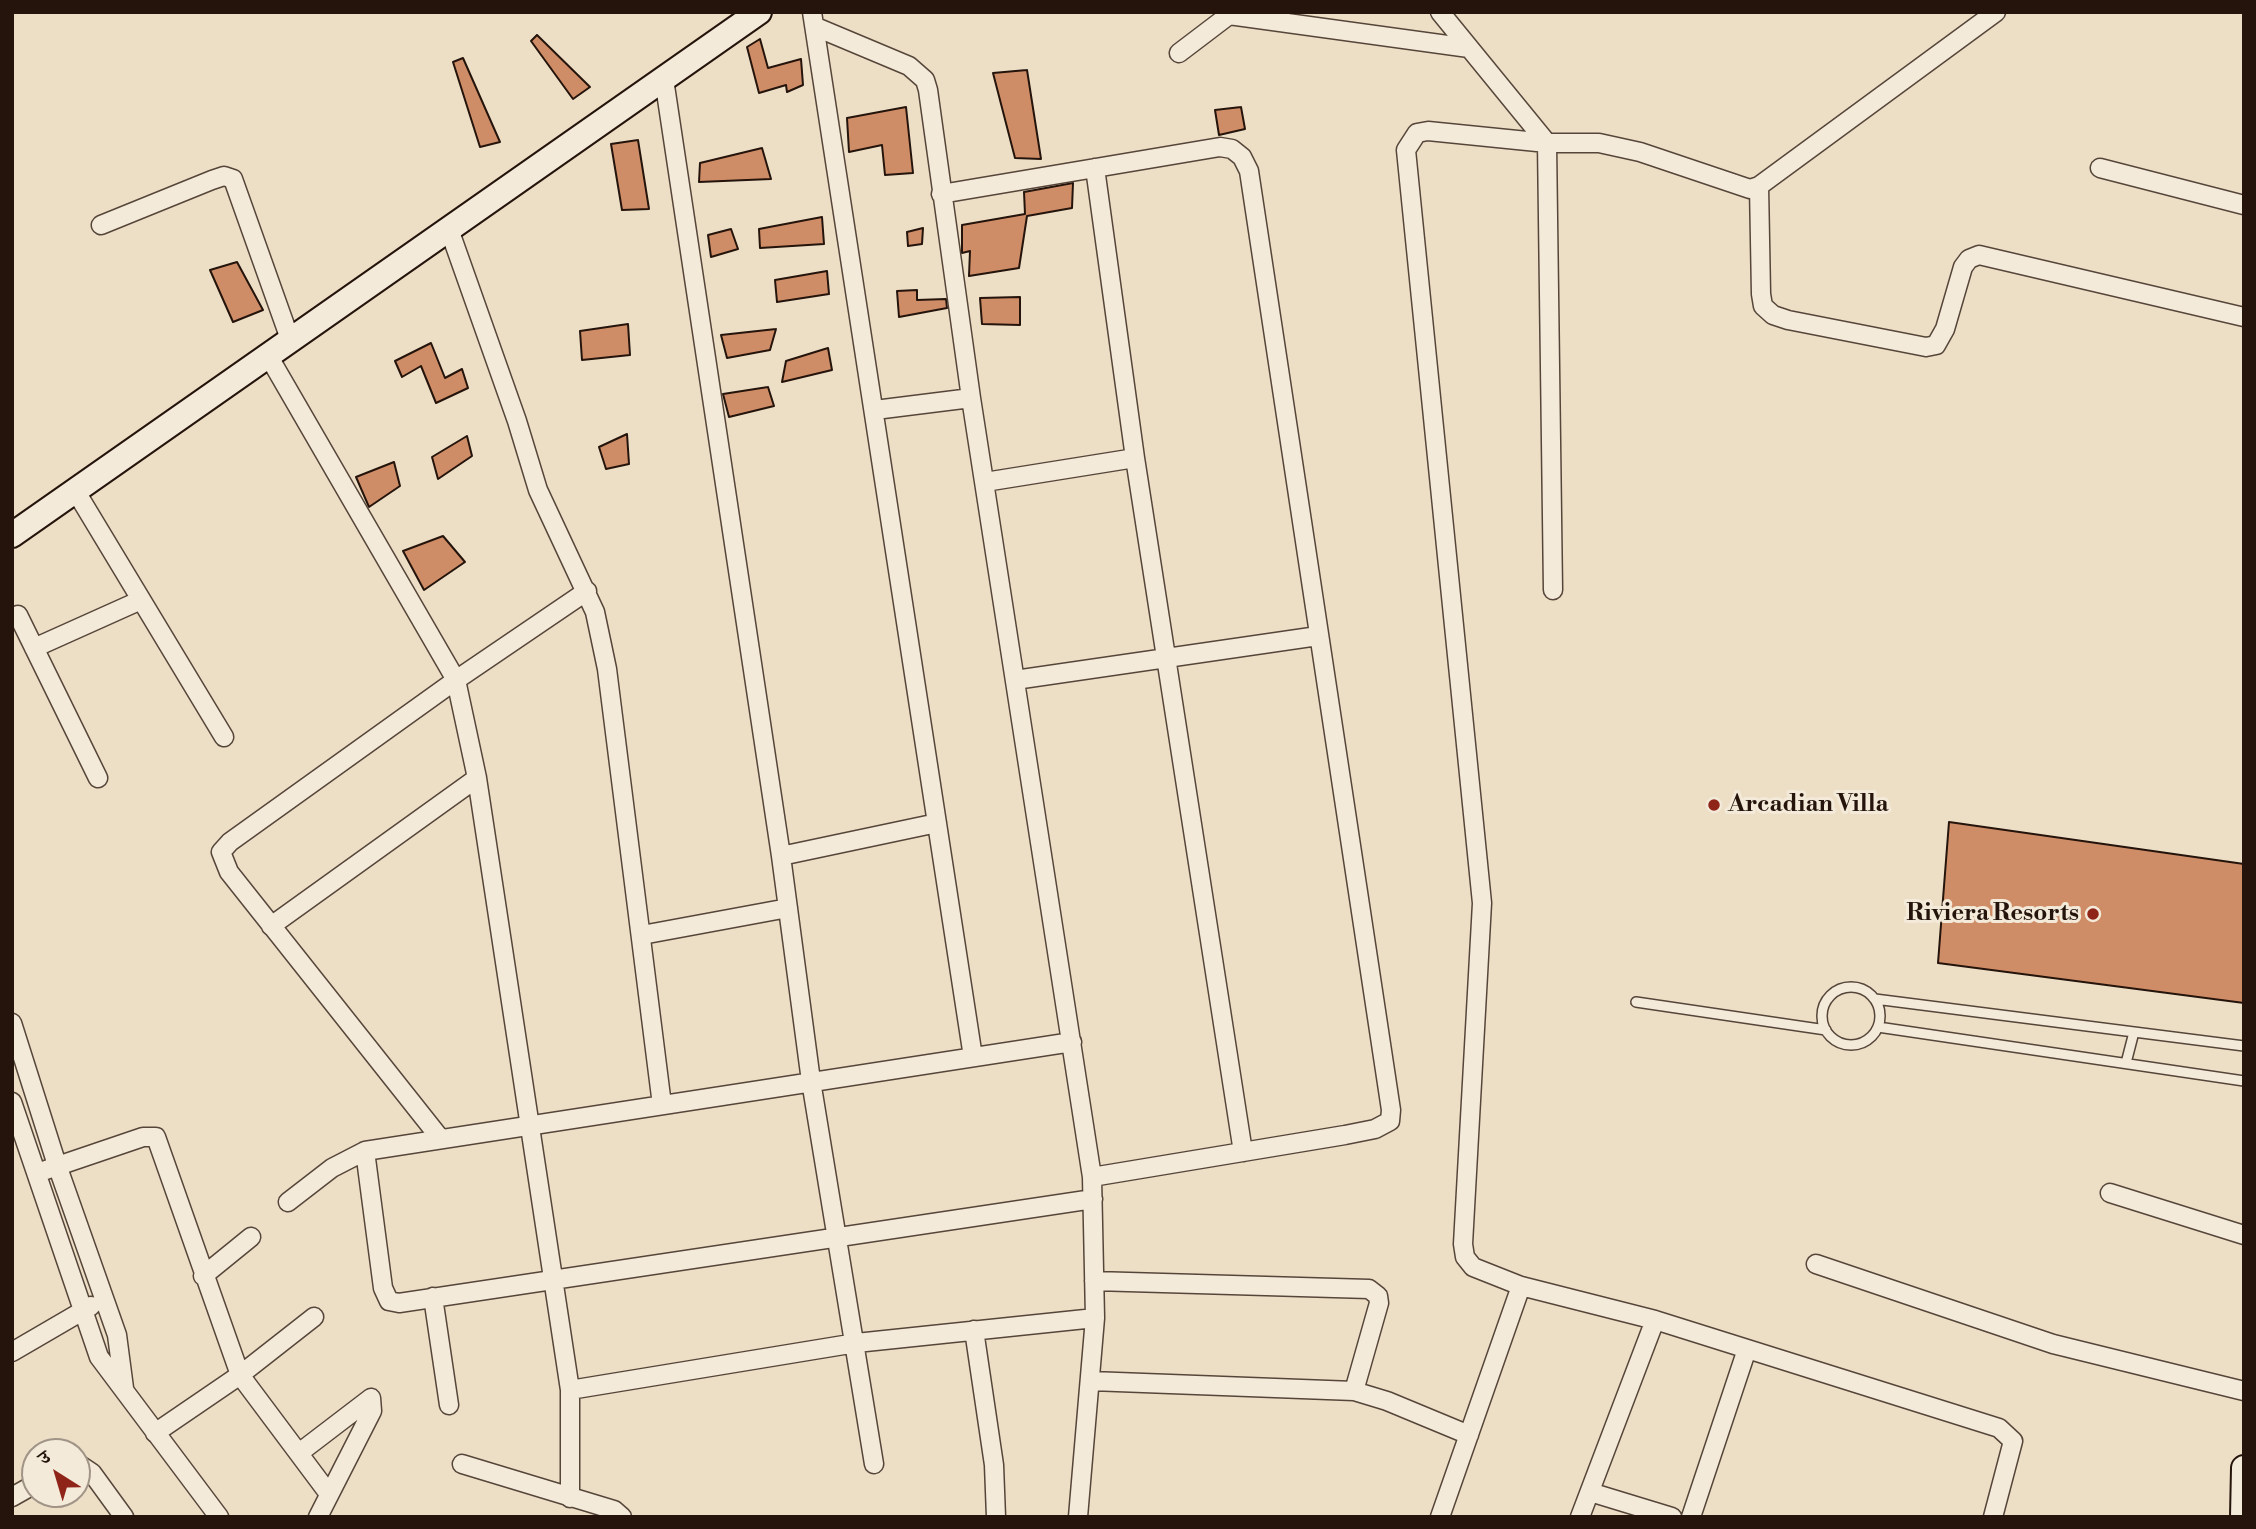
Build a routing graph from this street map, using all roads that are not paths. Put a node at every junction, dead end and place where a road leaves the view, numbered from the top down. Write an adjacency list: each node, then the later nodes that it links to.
1 (759, 12): 8 (street)
2 (1440, 12): 6 (street)
3 (1996, 12): 12 (street)
4 (1231, 14): 6 (street); 7 (street)
5 (814, 20): 13 (street); 21 (street)
6 (1469, 48): 9 (street)
7 (1179, 53)
8 (664, 79): 16 (street); 39 (street)
9 (1547, 143): 12 (street); 26 (street); 74 (street)
10 (1094, 168): 13 (street); 22 (street); 30 (street)
11 (2100, 168): 14 (street)
12 (1759, 186): 17 (street)
13 (941, 194): 20 (street)
14 (2244, 205)
15 (100, 225): 18 (street)
16 (449, 229): 18 (street); 27 (street)
17 (2244, 317)
18 (291, 342): 19 (street)
19 (269, 357): 24 (street); 33 (street)
20 (971, 398): 21 (street); 23 (street)
21 (874, 410): 38 (street)
22 (1135, 458): 23 (street); 32 (street)
23 (985, 482): 34 (street)
24 (75, 490): 25 (street); 28 (street)
25 (12, 535)
26 (1553, 590)
27 (587, 591): 33 (street); 42 (street)
28 (141, 600): 31 (street); 35 (street)
29 (18, 615): 31 (street)
30 (1318, 636): 32 (street); 60 (street)
31 (34, 648): 36 (street)
32 (1166, 656): 34 (street); 60 (street)
33 (456, 680): 37 (street); 41 (street)
34 (1015, 680): 49 (street)
35 (224, 737)
36 (98, 778)
37 (477, 778): 41 (street); 57 (street)
38 (937, 822): 39 (street); 51 (street)
39 (781, 856): 40 (street)
40 (788, 908): 42 (street); 53 (street)
41 (271, 926): 58 (street)
42 (642, 935): 56 (street)
43 (1875, 999): 46 (lane); 47 (lane); 48 (lane)
44 (1636, 1002): 47 (lane)
45 (12, 1023): 61 (street)
46 (1878, 1027): 47 (lane); 52 (lane)
47 (1826, 1030)
48 (2134, 1032): 50 (lane); 52 (lane)
49 (1072, 1042): 51 (street); 63 (street)
50 (2244, 1046)
51 (973, 1057): 53 (street)
52 (2126, 1063): 54 (lane)
53 (811, 1081): 56 (street); 69 (street)
54 (2244, 1081)
55 (12, 1102): 62 (street)
56 (662, 1105): 57 (street)
57 (528, 1125): 58 (street); 72 (street)
58 (440, 1138): 59 (street)
59 (365, 1151): 66 (street); 75 (street)
60 (1243, 1152): 63 (street)
61 (57, 1166): 62 (street); 71 (street); 76 (street)
62 (37, 1173): 77 (street)
63 (1092, 1177): 65 (street)
64 (2110, 1193): 67 (street)
65 (1093, 1199): 69 (street); 73 (street)
66 (288, 1202)
67 (2244, 1235)
68 (251, 1237): 71 (street)
69 (839, 1237): 72 (street); 82 (street)
70 (1816, 1264): 90 (street)
71 (203, 1276): 85 (street)
72 (553, 1281): 75 (street); 88 (street)
73 (1094, 1281): 79 (street); 89 (street)
74 (1521, 1286): 80 (street); 93 (street)
75 (433, 1297): 91 (street)
76 (104, 1298): 77 (street); 87 (street)
77 (83, 1310): 84 (street); 87 (street)
78 (314, 1317): 85 (street)
79 (1095, 1318): 81 (street); 86 (street)
80 (1655, 1320): 83 (street); 99 (street)
81 (974, 1330): 82 (street); 106 (street)
82 (856, 1343): 88 (street); 96 (street)
83 (1747, 1349): 111 (street); 112 (street)
84 (12, 1352)
85 (240, 1375): 92 (street); 94 (street)
86 (1091, 1381): 89 (street); 107 (street)
87 (124, 1388): 92 (street)
88 (570, 1390): 101 (street)
89 (1354, 1391): 93 (street)
90 (2244, 1391)
91 (449, 1405)
92 (155, 1433): 103 (street)
93 (1469, 1435): 108 (street)
94 (299, 1453): 100 (street); 100 (street)
95 (463, 1464): 101 (street)
96 (874, 1464)
97 (2244, 1468): 113 (street)
98 (91, 1472): 102 (street)
99 (1590, 1492): 109 (street); 110 (street)
100 (329, 1494): 104 (street)
101 (570, 1498): 105 (street)
102 (124, 1517)
103 (219, 1517)
104 (317, 1517)
105 (622, 1517)
106 (996, 1517)
107 (1078, 1517)
108 (1440, 1517)
109 (1580, 1517)
110 (1672, 1517)
111 (1690, 1517)
112 (1993, 1517)
113 (2243, 1517)

